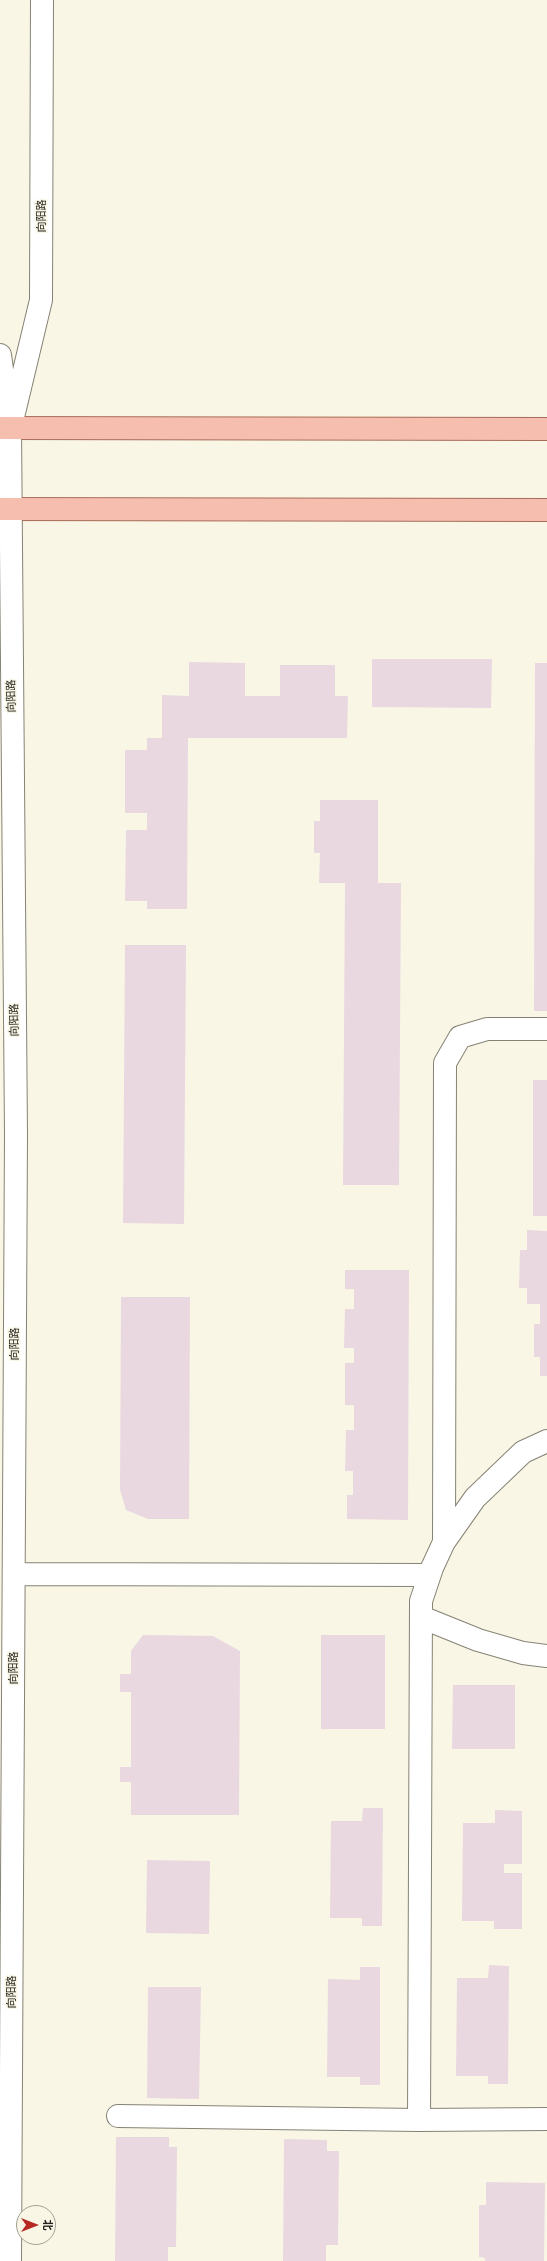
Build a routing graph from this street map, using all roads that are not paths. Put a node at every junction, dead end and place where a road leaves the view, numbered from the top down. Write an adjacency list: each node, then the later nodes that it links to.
1 (42, 0): 3 (street, 向阳路)
2 (0, 355): 3 (street, 向阳路)
3 (5, 428): 4 (main road); 5 (street, 向阳路)
4 (547, 428)
5 (5, 509): 6 (main road); 9 (street, 向阳路)
6 (547, 510)
7 (547, 1029): 10 (street)
8 (547, 1440): 10 (street)
9 (7, 1513): 11 (street, 向阳路)
10 (444, 1542): 12 (street)
11 (14, 1574): 12 (street); 18 (street, 向阳路)
12 (430, 1575): 13 (street)
13 (421, 1617): 14 (street); 17 (street)
14 (547, 1656)
15 (118, 2116): 17 (street)
16 (547, 2119): 17 (street)
17 (420, 2120)
18 (10, 2261)

